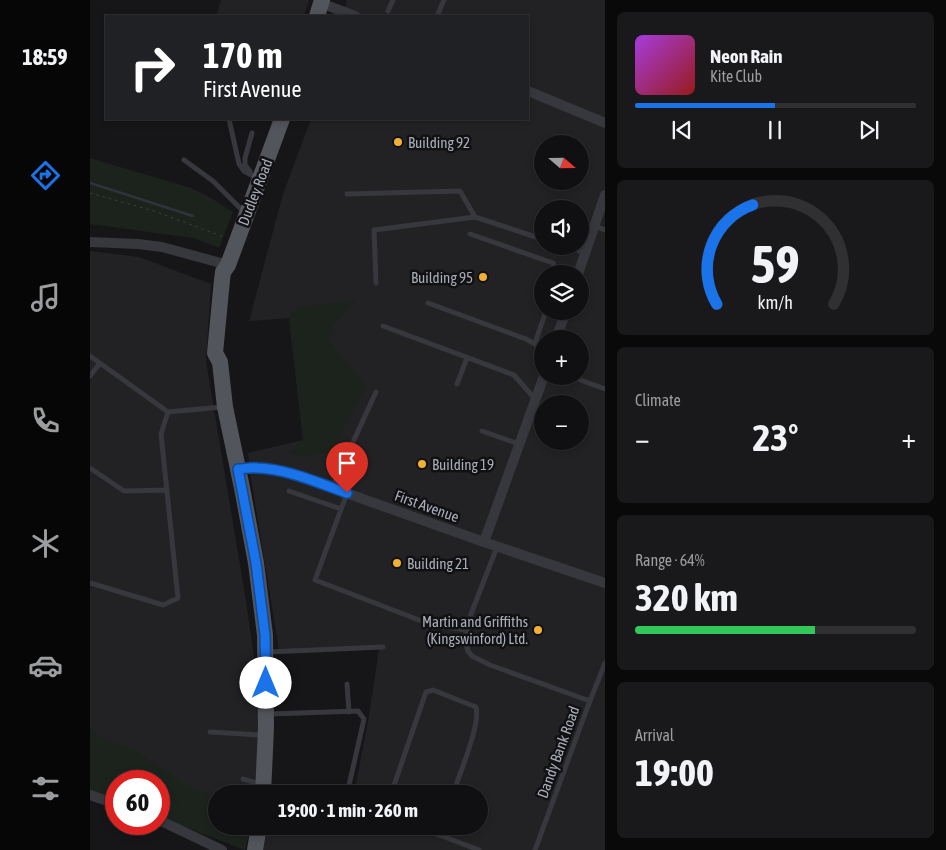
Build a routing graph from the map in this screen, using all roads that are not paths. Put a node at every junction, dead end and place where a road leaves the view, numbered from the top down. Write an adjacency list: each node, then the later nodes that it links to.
1 (393, 0): 4 (lane)
2 (444, 0): 6 (lane)
3 (324, 5): 5 (street); 5 (street)
4 (388, 11)
5 (352, 14)
6 (437, 15)
7 (529, 91): 10 (street)
8 (229, 120): 13 (lane)
9 (282, 120): 13 (main road, Dudley Road)
10 (605, 122)
11 (252, 133): 13 (lane)
12 (184, 160): 16 (lane)
13 (254, 177): 16 (main road, Dudley Road)
14 (348, 194): 17 (lane)
15 (605, 194): 18 (street)
16 (246, 214): 24 (main road, Dudley Road)
17 (475, 217): 21 (lane); 26 (lane)
18 (594, 226): 19 (lane); 22 (street)
19 (605, 230)
20 (470, 234): 25 (lane)
21 (534, 236)
22 (589, 241)
23 (90, 242): 24 (street)
24 (228, 264): 40 (main road, Dudley Road)
25 (554, 265)
26 (376, 283)
27 (428, 303): 29 (lane)
28 (383, 326): 31 (lane)
29 (534, 342)
30 (90, 356): 32 (lane)
31 (467, 358): 35 (lane); 38 (lane)
32 (100, 363): 33 (lane); 41 (lane)
33 (90, 376)
34 (589, 383): 36 (lane)
35 (458, 384)
36 (605, 389)
37 (376, 392): 46 (lane)
38 (534, 397)
39 (534, 404): 43 (street)
40 (225, 407): 41 (lane); 45 (main road, Dudley Road)
41 (168, 412): 47 (lane)
42 (482, 430): 43 (lane)
43 (519, 444): 51 (street)
44 (90, 468): 47 (lane)
45 (238, 469): 46 (street, First Avenue); 57 (main road, Dudley Road)
46 (332, 488): 49 (street, First Avenue)
47 (167, 490): 53 (lane)
48 (289, 491): 50 (lane)
49 (347, 493): 50 (lane); 51 (street, First Avenue)
50 (341, 509): 55 (lane)
51 (484, 542): 52 (street, First Avenue)
52 (498, 546): 54 (street, First Avenue); 55 (lane)
53 (90, 583)
54 (605, 583)
55 (467, 630): 60 (lane)
56 (383, 647): 57 (lane)
57 (265, 652): 62 (main road, Dudley Road)
58 (605, 663): 60 (lane, Dandy Bank Road)
59 (347, 684): 61 (lane)
60 (590, 701): 79 (lane, Dandy Bank Road)
61 (349, 712): 62 (lane); 68 (lane)
62 (266, 714): 64 (main road, Dudley Road)
63 (210, 732): 64 (lane)
64 (265, 735): 67 (main road, Dudley Road)
65 (243, 779): 66 (lane)
66 (255, 785)
67 (263, 785)
68 (349, 785)
69 (394, 785): 70 (lane)
70 (456, 785)
71 (90, 795): 72 (street)
72 (105, 800)
73 (170, 825): 77 (street)
74 (257, 835): 76 (main road)
75 (438, 835): 78 (lane)
76 (255, 848)
77 (222, 850)
78 (479, 850)
79 (536, 850)

